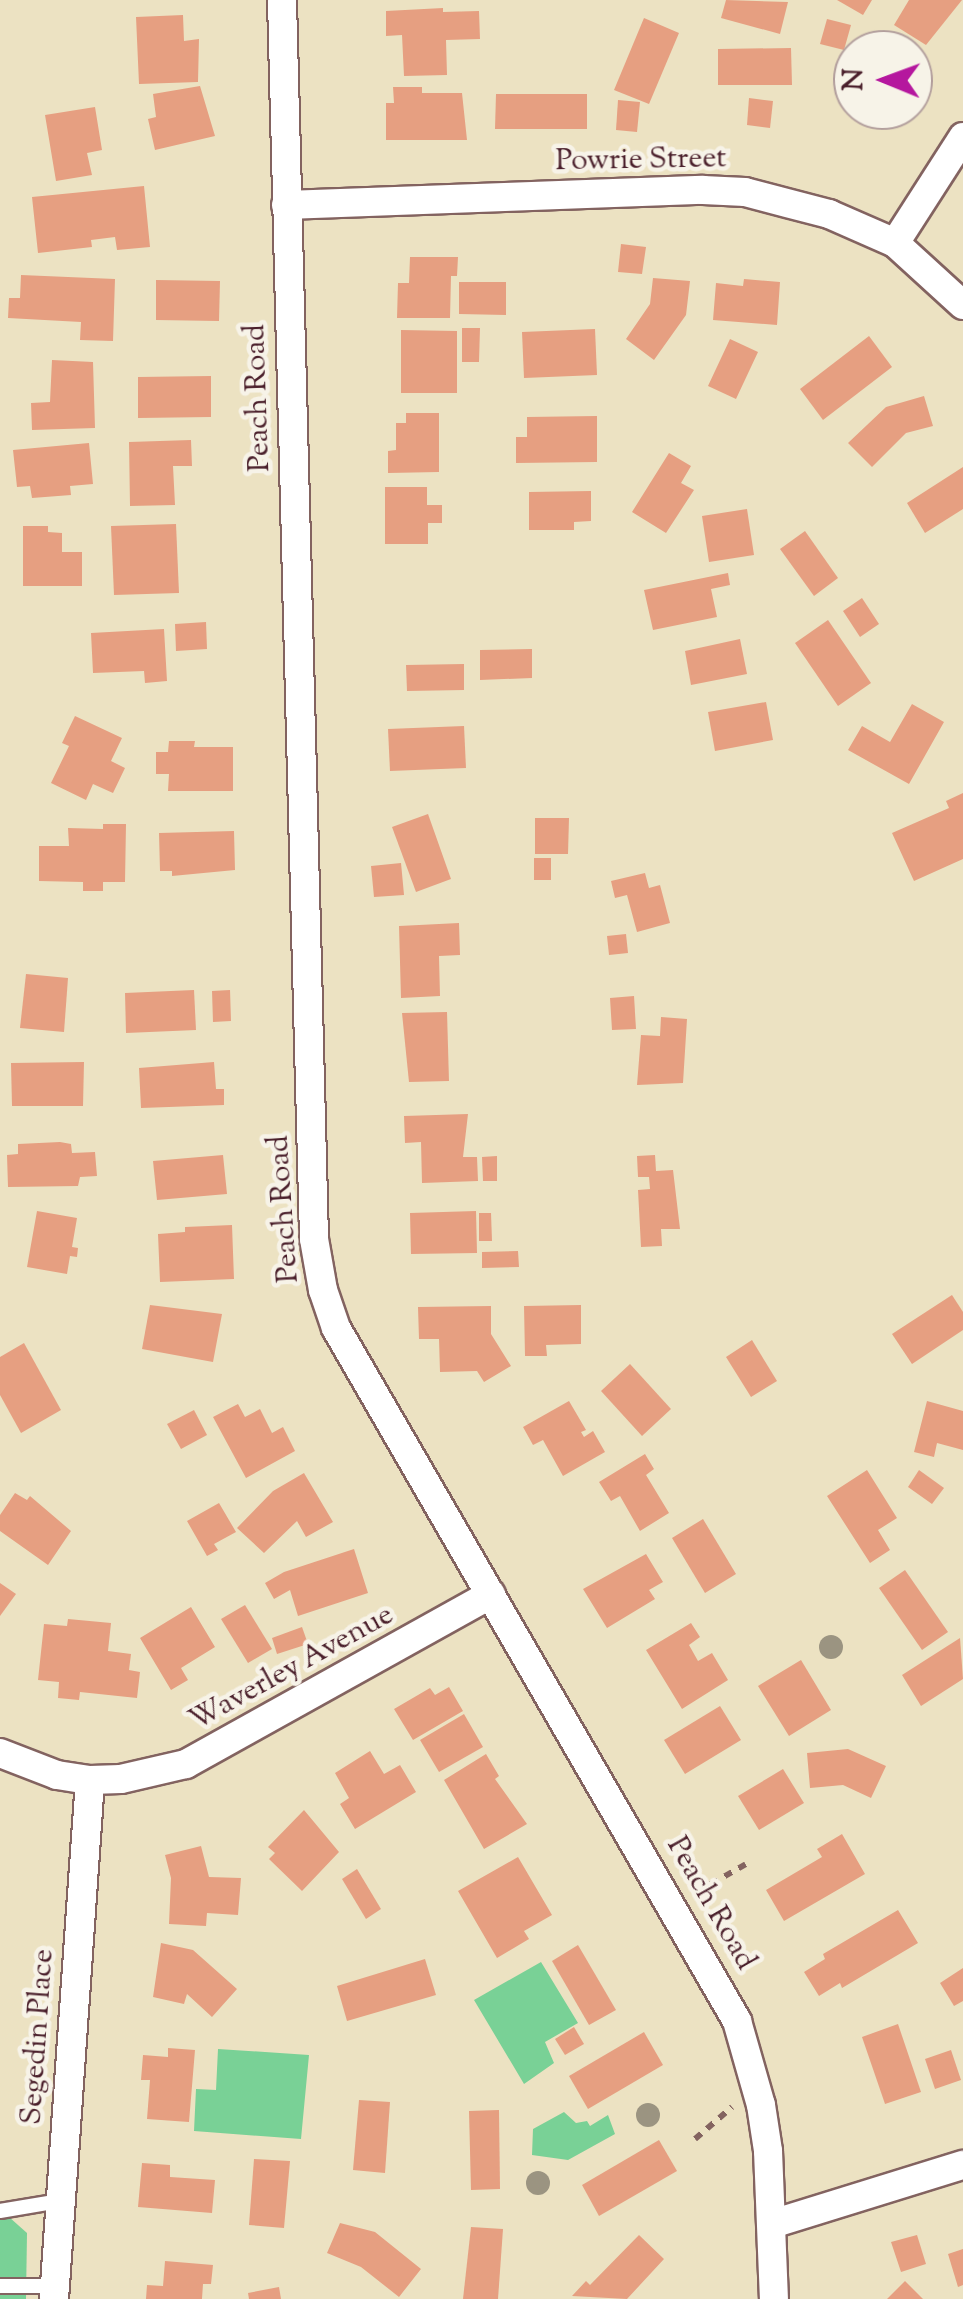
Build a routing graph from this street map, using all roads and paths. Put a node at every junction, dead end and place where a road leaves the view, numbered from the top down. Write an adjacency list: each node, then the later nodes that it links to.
1 (282, 0): 3 (street, Peach Road)
2 (963, 137): 4 (street)
3 (286, 204): 4 (street, Powrie Street); 6 (street, Peach Road)
4 (896, 243): 5 (street, Powrie Street)
5 (963, 305)
6 (491, 1594): 8 (street, Waverley Avenue); 16 (street, Peach Road)
7 (0, 1753): 8 (street, Waverley Avenue)
8 (90, 1780): 14 (street, Segedin Place)
9 (746, 1864): 10 (path)
10 (697, 1892)
11 (736, 2103): 12 (path)
12 (695, 2138)
13 (963, 2165): 16 (street)
14 (60, 2200): 15 (lane); 18 (street, Segedin Place)
15 (0, 2211)
16 (772, 2224): 19 (street, Peach Road)
17 (0, 2286): 18 (lane)
18 (54, 2293)
19 (774, 2299)

